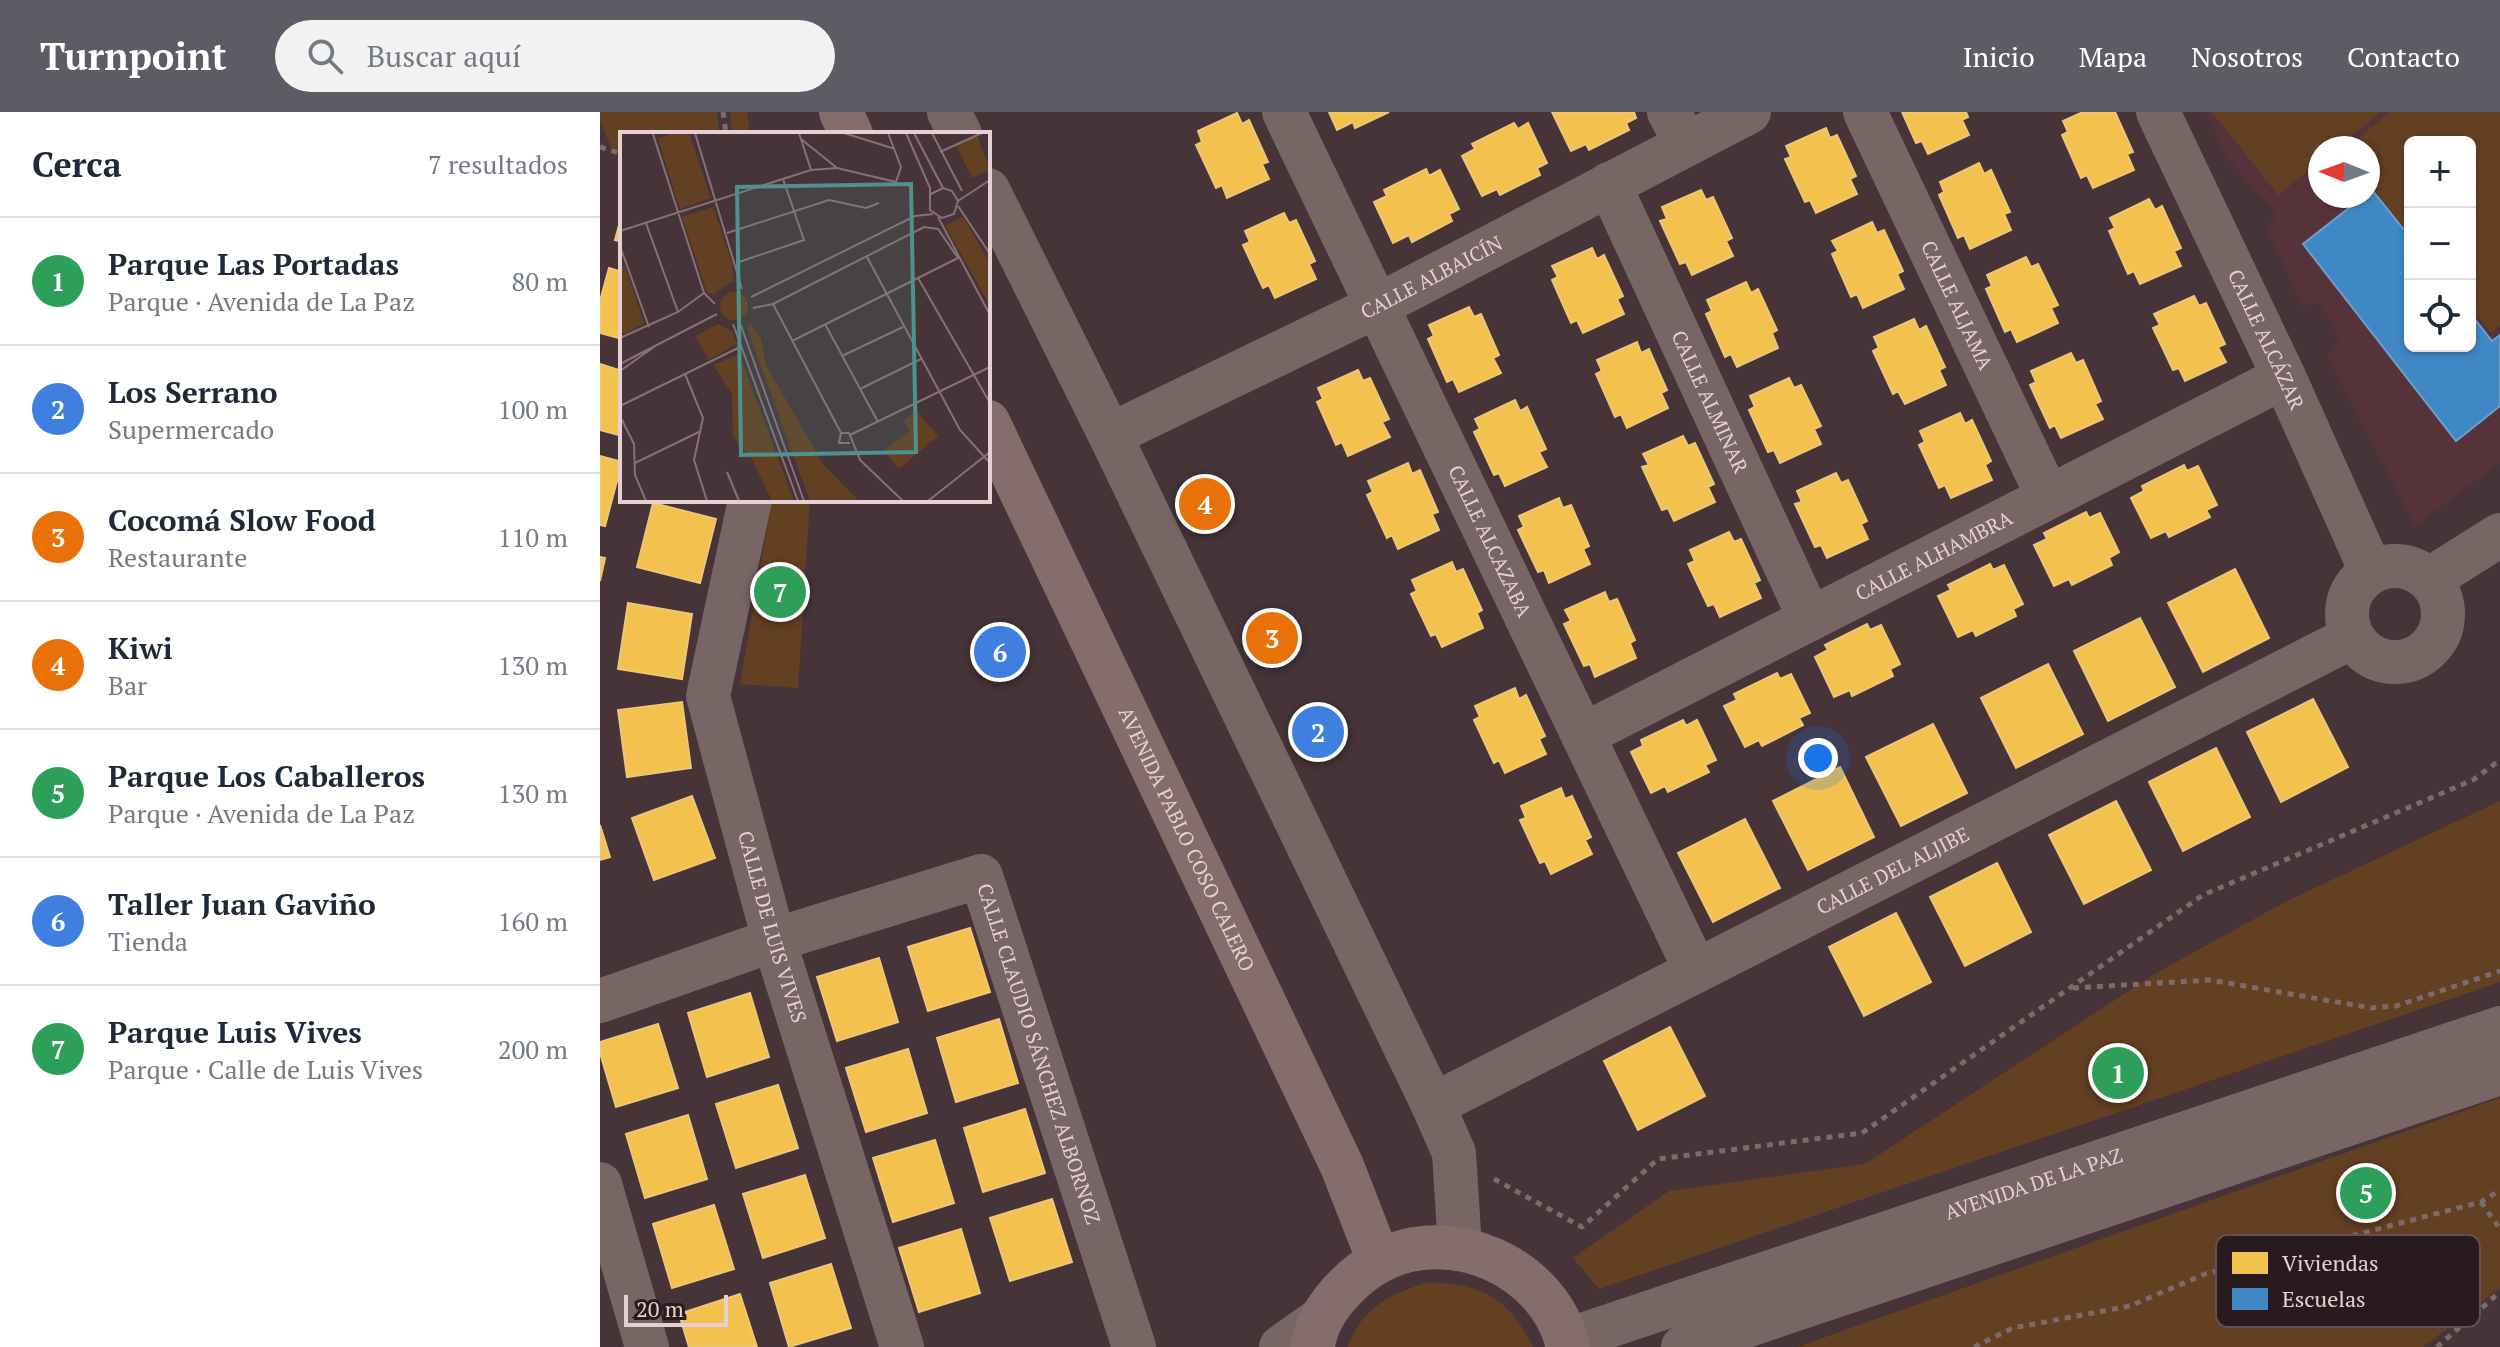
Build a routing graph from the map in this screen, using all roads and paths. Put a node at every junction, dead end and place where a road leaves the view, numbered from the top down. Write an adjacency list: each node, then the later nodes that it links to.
1 (723, 112): 9 (path)
2 (841, 112): 10 (main road)
3 (949, 112): 11 (street)
4 (1284, 112): 16 (street, CALLE ALCAZABA)
5 (1749, 112): 8 (street, CALLE ALBAICÍN)
6 (1865, 112): 20 (street, CALLE ALJAMA)
7 (2158, 112): 17 (street, CALLE ALCÁZAR)
8 (1678, 128): 14 (street, CALLE ALBAICÍN)
9 (726, 132)
10 (850, 132)
11 (959, 132)
12 (600, 147): 13 (path)
13 (620, 153)
14 (1609, 184): 16 (street, CALLE ALBAICÍN); 25 (street, CALLE ALMINAR)
15 (990, 194): 19 (street)
16 (1377, 306): 19 (street, CALLE ALBAICÍN); 27 (street, CALLE ALCAZABA)
17 (2284, 377): 20 (street, CALLE ALHAMBRA); 23 (street, CALLE ALCÁZAR)
18 (990, 426): 44 (main road, AVENIDA PABLO COSO CALERO)
19 (1110, 435): 36 (street)
20 (2048, 497): 25 (street, CALLE ALHAMBRA)
21 (750, 502): 29 (street, CALLE DE LUIS VIVES)
22 (2500, 535): 24 (street)
23 (2371, 571): 24 (street); 26 (street)
24 (2430, 579): 26 (street)
25 (1810, 619): 27 (street, CALLE ALHAMBRA)
26 (2352, 637): 30 (street, CALLE DEL ALJIBE)
27 (1583, 735): 30 (street, CALLE ALCAZABA)
28 (2500, 760): 37 (path)
29 (774, 940): 33 (street); 53 (street, CALLE DE LUIS VIVES); 54 (street, CALLE CLAUDIO SÁNCHEZ ALBORNOZ)
30 (1696, 971): 36 (street, CALLE DEL ALJIBE)
31 (2500, 971): 32 (path)
32 (2068, 988)
33 (600, 1001)
34 (2500, 1028): 51 (street, AVENIDA DE LA PAZ)
35 (2500, 1073): 50 (street, AVENIDA DE LA PAZ)
36 (1433, 1105): 37 (street)
37 (1454, 1153): 43 (street)
38 (600, 1184): 52 (street)
39 (2500, 1190): 40 (path)
40 (2481, 1202): 41 (path); 42 (path)
41 (2500, 1229)
42 (2354, 1235)
43 (1460, 1248): 44 (main road); 51 (main road)
44 (1379, 1261): 49 (main road)
45 (2216, 1271): 57 (path)
46 (2500, 1292): 47 (path)
47 (2480, 1309)
48 (2460, 1327): 58 (path)
49 (1317, 1332): 55 (street)
50 (1730, 1339): 56 (street, AVENIDA DE LA PAZ)
51 (1568, 1343)
52 (647, 1347)
53 (902, 1347)
54 (1134, 1347)
55 (1281, 1347)
56 (1683, 1347)
57 (1974, 1347)
58 (2437, 1347)

